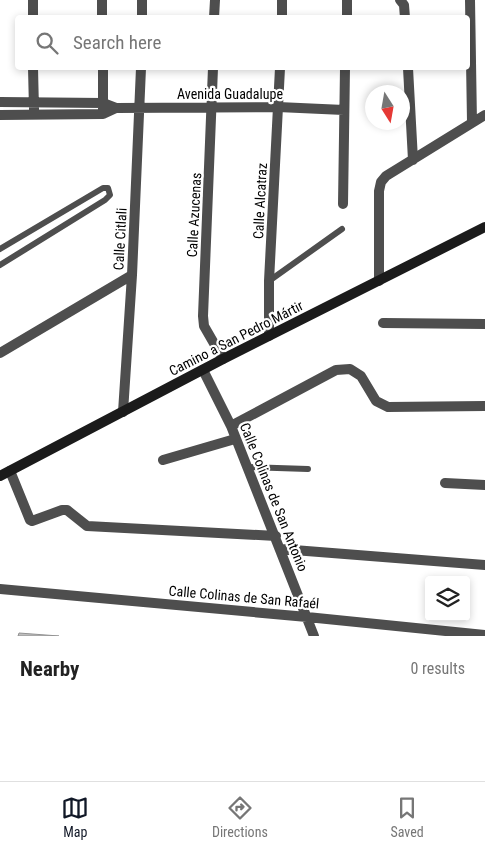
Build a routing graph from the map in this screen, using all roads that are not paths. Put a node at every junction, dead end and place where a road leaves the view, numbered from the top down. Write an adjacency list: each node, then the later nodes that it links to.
1 (33, 0): 9 (street)
2 (102, 0): 10 (street)
3 (142, 0): 11 (street)
4 (215, 0): 12 (street)
5 (282, 0): 13 (street)
6 (347, 0): 14 (street)
7 (400, 0): 15 (street)
8 (470, 0): 33 (street)
9 (33, 15)
10 (102, 15)
11 (142, 15)
12 (214, 15)
13 (282, 15)
14 (346, 15)
15 (405, 15)
16 (33, 70): 24 (street)
17 (103, 70): 28 (street)
18 (141, 70): 27 (street, Calle Citlali)
19 (213, 70): 25 (street, Calle Azucenas)
20 (280, 70): 26 (street, Calle Alcatraz)
21 (345, 70): 29 (street)
22 (408, 70): 34 (street)
23 (0, 102): 24 (street, Avenida Guadalupe)
24 (34, 102): 28 (street, Avenida Guadalupe); 31 (street)
25 (212, 107): 26 (street, Avenida Guadalupe); 27 (street, Avenida Guadalupe); 53 (street, Calle Azucenas)
26 (278, 107): 29 (street, Avenida Guadalupe); 47 (street, Calle Alcatraz)
27 (140, 108): 28 (street, Avenida Guadalupe); 46 (street, Calle Citlali)
28 (103, 109): 31 (street, Avenida Guadalupe)
29 (344, 110): 35 (street)
30 (0, 115): 31 (street, Avenida Guadalupe)
31 (34, 115)
32 (485, 115): 33 (street)
33 (472, 122): 34 (street)
34 (412, 160): 48 (street)
35 (343, 204)
36 (68, 208): 37 (lane); 38 (lane); 38 (lane)
37 (53, 218): 40 (lane); 42 (lane)
38 (75, 218): 40 (lane)
39 (485, 227): 48 (street, Camino a San Pedro Mártir)
40 (60, 228): 44 (lane)
41 (342, 229): 47 (lane)
42 (8, 244): 43 (lane); 44 (lane)
43 (0, 249)
44 (16, 255): 45 (lane)
45 (0, 265)
46 (132, 276): 52 (street); 56 (street, Calle Citlali)
47 (269, 281): 51 (street, Calle Alcatraz)
48 (379, 281): 51 (street, Camino a San Pedro Mártir)
49 (383, 323): 50 (street)
50 (485, 324)
51 (269, 336): 53 (street, Camino a San Pedro Mártir)
52 (0, 353)
53 (223, 359): 54 (street, Camino a San Pedro Mártir)
54 (203, 370): 56 (street, Camino a San Pedro Mártir); 57 (street, Calle Colinas de San Antonio)
55 (485, 406): 57 (street)
56 (123, 412): 62 (street, Camino a San Pedro Mártir)
57 (231, 426): 58 (street, Calle Colinas de San Antonio)
58 (235, 439): 59 (street); 60 (street, Calle Colinas de San Antonio)
59 (163, 460)
60 (247, 467): 61 (lane); 65 (street, Calle Colinas de San Antonio)
61 (308, 469)
62 (5, 473): 65 (street)
63 (445, 483): 64 (street)
64 (485, 485)
65 (276, 536): 66 (street, Calle Colinas de San Antonio)
66 (280, 549): 67 (street); 69 (street, Calle Colinas de San Antonio)
67 (485, 565)
68 (0, 589): 69 (street, Calle Colinas de San Rafaél)
69 (307, 617): 70 (street, Calle Colinas de San Rafaél); 71 (street, Calle Colinas de San Antonio)
70 (485, 635)
71 (314, 636)

